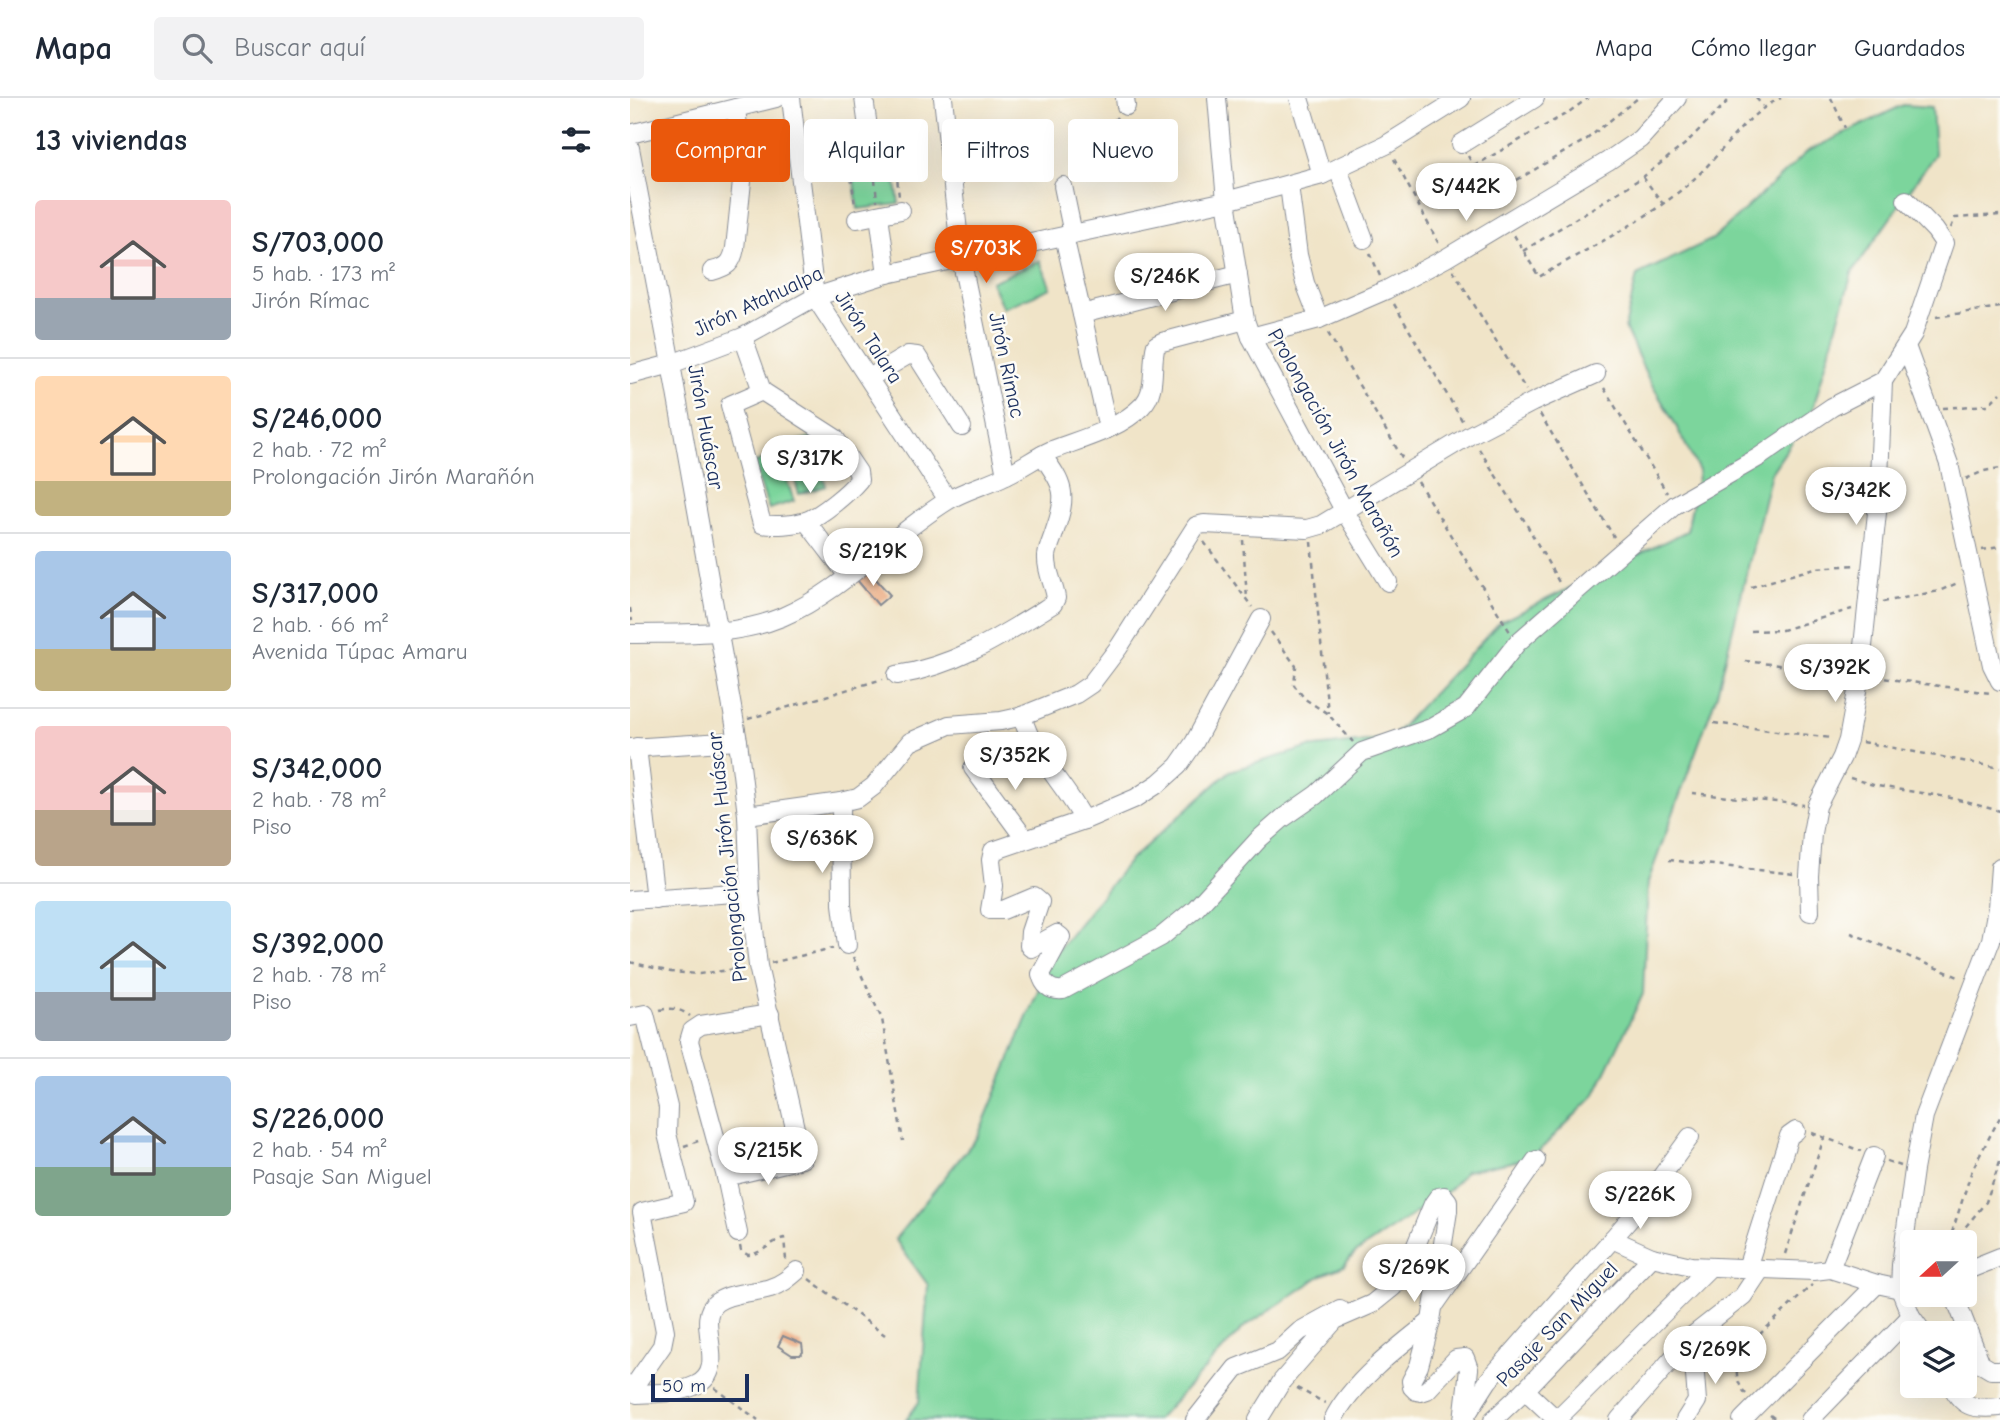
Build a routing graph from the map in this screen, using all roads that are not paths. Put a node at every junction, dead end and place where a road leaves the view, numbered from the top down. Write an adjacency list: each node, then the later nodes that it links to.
1 (776, 98): 10 (street)
2 (791, 98): 29 (street, Jirón Talara)
3 (864, 98): 11 (street)
4 (943, 98): 25 (street, Jirón Rímac)
5 (1217, 98): 19 (street, Prolongación Jirón Marañón)
6 (1299, 98): 15 (street)
7 (1461, 98): 15 (street, Jirón Atahualpa)
8 (1535, 98): 13 (street)
9 (1677, 98): 31 (street)
10 (736, 108): 12 (street); 26 (street)
11 (867, 119)
12 (630, 134)
13 (1461, 144)
14 (630, 148): 35 (street, Jirón Huáscar)
15 (1330, 172): 16 (street, Jirón Atahualpa); 24 (street)
16 (1289, 185): 19 (street, Jirón Atahualpa); 31 (street)
17 (1063, 186): 23 (street)
18 (1906, 200): 34 (street)
19 (1226, 201): 23 (street, Jirón Atahualpa); 28 (street, Prolongación Jirón Marañón)
20 (901, 210): 21 (street)
21 (879, 215): 22 (street); 27 (street)
22 (857, 219)
23 (1069, 235): 25 (street, Jirón Atahualpa); 30 (street)
24 (1364, 239)
25 (961, 258): 27 (street, Jirón Atahualpa); 44 (street, Jirón Rímac)
26 (712, 271)
27 (887, 274): 29 (street, Jirón Atahualpa)
28 (1238, 274): 30 (street); 32 (street, Prolongación Jirón Marañón)
29 (815, 297): 33 (street, Jirón Atahualpa); 38 (street, Jirón Talara)
30 (1082, 314): 42 (street)
31 (1319, 319): 32 (street)
32 (1248, 329): 42 (street); 46 (street, Prolongación Jirón Marañón)
33 (743, 337): 35 (street, Jirón Atahualpa); 40 (street)
34 (1906, 346): 39 (street); 54 (street)
35 (671, 364): 36 (street, Jirón Atahualpa); 51 (street, Jirón Huáscar)
36 (630, 374)
37 (1596, 374): 46 (street)
38 (869, 378): 41 (street); 45 (street, Jirón Talara)
39 (1882, 381): 62 (street); 67 (street)
40 (762, 391): 47 (street); 47 (street)
41 (962, 427)
42 (1108, 428): 43 (street)
43 (1042, 454): 44 (street); 53 (street)
44 (1006, 475): 45 (street)
45 (948, 500): 48 (street)
46 (1345, 512): 49 (street, Prolongación Jirón Marañón); 55 (street)
47 (806, 521): 48 (street)
48 (848, 576): 51 (street)
49 (1388, 582)
50 (1261, 619): 61 (street)
51 (719, 632): 52 (street); 56 (street, Prolongación Jirón Huáscar)
52 (630, 634)
53 (897, 675)
54 (2000, 681)
55 (1022, 716): 59 (street); 61 (street)
56 (737, 732): 57 (street); 60 (street, Prolongación Jirón Huáscar)
57 (633, 748): 65 (street)
58 (973, 768): 62 (street)
59 (841, 802): 60 (street); 68 (street)
60 (747, 815): 64 (street, Prolongación Jirón Huáscar)
61 (1084, 820): 62 (street)
62 (1025, 839)
63 (2000, 867): 76 (street)
64 (750, 892): 65 (street); 69 (street, Prolongación Jirón Huáscar)
65 (655, 899): 66 (street)
66 (630, 900)
67 (1810, 912)
68 (847, 945)
69 (770, 1014): 75 (street, Prolongación Jirón Huáscar); 75 (street)
70 (637, 1015): 96 (street)
71 (1796, 1131): 83 (street)
72 (1690, 1137): 78 (street)
73 (1874, 1156): 84 (street)
74 (1536, 1160): 91 (street)
75 (726, 1177): 77 (street)
76 (1906, 1230)
77 (738, 1233)
78 (1612, 1239): 79 (street); 104 (street)
79 (1652, 1257): 82 (street); 97 (street, Pasaje San Miguel)
80 (2000, 1257): 81 (street)
81 (1978, 1266)
82 (1709, 1268): 83 (street); 106 (street)
83 (1763, 1269): 84 (street); 94 (street)
84 (1830, 1269): 86 (street)
85 (791, 1276): 96 (street)
86 (1877, 1284): 87 (street); 109 (street)
87 (1900, 1289)
88 (1907, 1307): 92 (street)
89 (1959, 1307): 95 (street)
90 (1357, 1311): 91 (street); 102 (street); 103 (street)
91 (1432, 1314): 100 (street); 104 (street)
92 (1911, 1316): 93 (street); 110 (street)
93 (1915, 1321)
94 (1692, 1336): 107 (street); 108 (street)
95 (2000, 1370)
96 (632, 1385)
97 (1525, 1390): 105 (street, Pasaje San Miguel); 106 (street)
98 (1958, 1398): 99 (street)
99 (2000, 1407)
100 (1335, 1415)
101 (2000, 1416): 111 (street)
102 (1195, 1420)
103 (1258, 1420)
104 (1463, 1420)
105 (1493, 1420)
106 (1556, 1420)
107 (1619, 1420)
108 (1685, 1420)
109 (1742, 1420)
110 (1810, 1420)
111 (1994, 1420)

